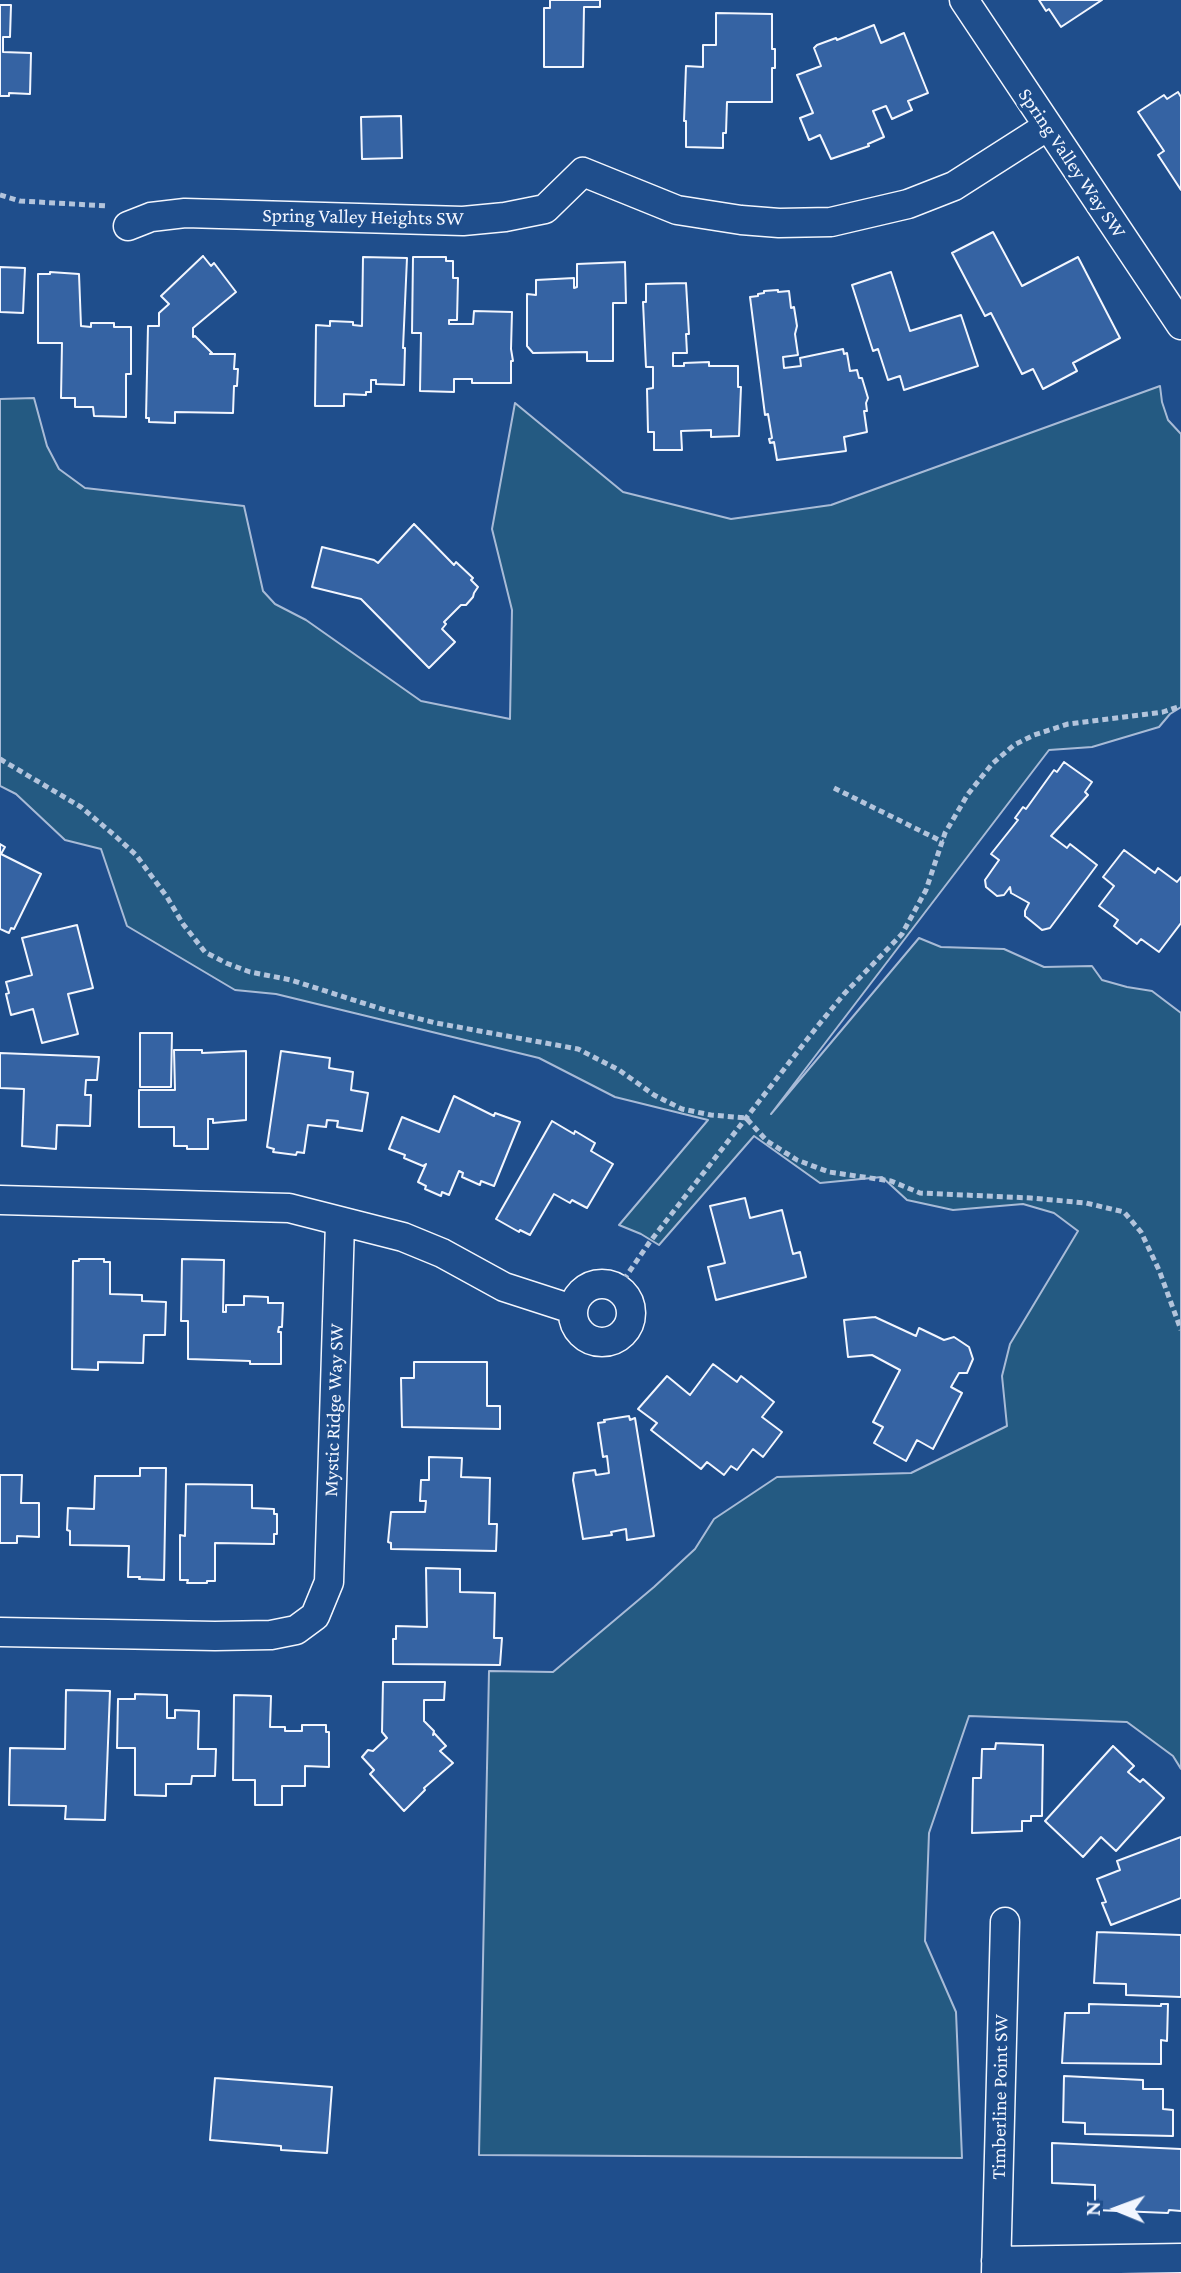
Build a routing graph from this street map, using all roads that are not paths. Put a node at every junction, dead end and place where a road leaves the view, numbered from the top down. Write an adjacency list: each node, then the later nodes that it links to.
1 (964, 0): 2 (street, Spring Valley Way SW)
2 (1048, 126): 3 (street, Spring Valley Heights SW); 4 (street, Spring Valley Way SW)
3 (140, 222)
4 (1181, 325)
5 (0, 1200): 6 (street)
6 (340, 1223): 7 (street); 8 (street, Mystic Ridge Way SW)
7 (572, 1309): 7 (street)
8 (0, 1632)
9 (1005, 1922): 11 (street, Timberline Point SW)
10 (1181, 2258): 11 (street)
11 (996, 2267)

